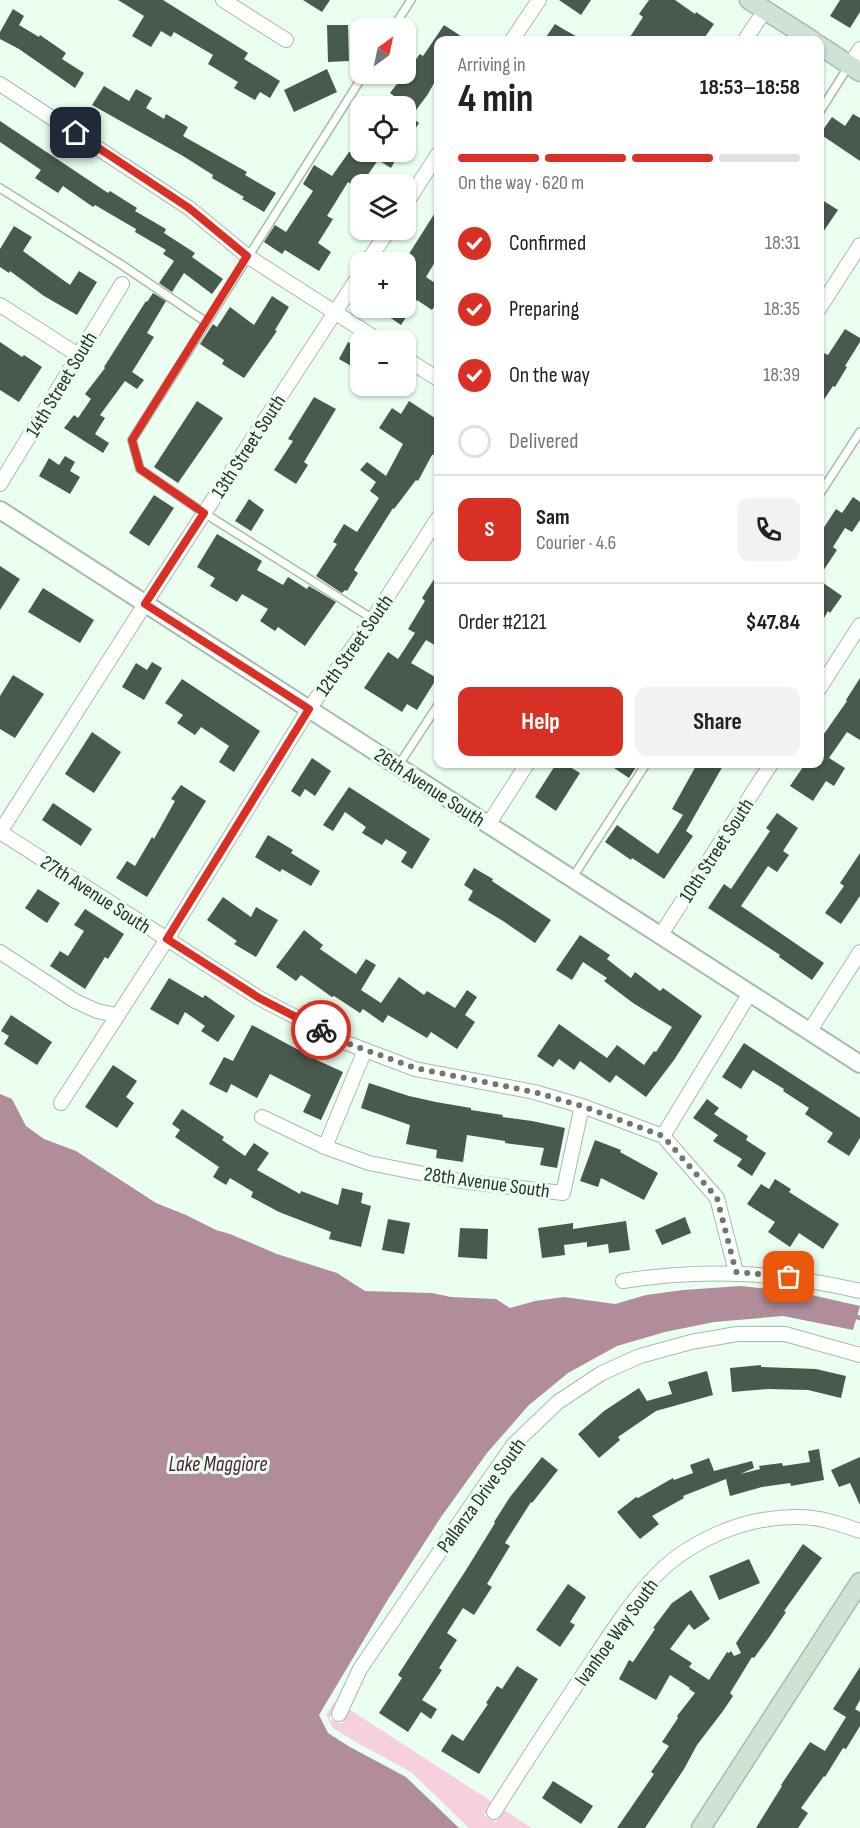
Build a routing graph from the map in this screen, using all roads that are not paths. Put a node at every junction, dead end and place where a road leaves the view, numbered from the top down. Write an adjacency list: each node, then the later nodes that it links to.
1 (224, 0): 9 (street)
2 (411, 0): 5 (lane)
3 (538, 0): 6 (street)
4 (757, 5): 7 (street); 8 (main road)
5 (399, 18)
6 (515, 36)
7 (746, 36)
8 (806, 36)
9 (286, 40)
10 (824, 48): 12 (main road)
11 (860, 49): 12 (street)
12 (855, 68): 15 (lane)
13 (0, 84): 20 (street)
14 (358, 84): 20 (lane)
15 (824, 107)
16 (434, 160): 18 (street)
17 (0, 188): 26 (lane)
18 (416, 188)
19 (860, 246): 23 (street)
20 (247, 256): 25 (street); 26 (lane)
21 (122, 284): 28 (street, 14th Street South)
22 (350, 290): 25 (street, 13th Street South)
23 (824, 301)
24 (0, 305): 28 (street)
25 (335, 313): 27 (street); 35 (street, 13th Street South)
26 (206, 322): 35 (lane)
27 (362, 330)
28 (78, 355): 32 (street, 14th Street South)
29 (416, 365): 30 (street)
30 (434, 376)
31 (860, 432): 33 (lane)
32 (0, 484)
33 (824, 487)
34 (0, 510): 37 (street, 26th Avenue South)
35 (204, 513): 37 (street, 13th Street South); 38 (lane)
36 (434, 524): 38 (street, 12th Street South)
37 (145, 604): 41 (street, 26th Avenue South); 48 (street, 13th Street South)
38 (373, 619): 41 (street, 12th Street South)
39 (860, 625): 40 (street)
40 (824, 681)
41 (309, 709): 43 (street, 26th Avenue South); 51 (street, 12th Street South)
42 (434, 711): 43 (lane)
43 (398, 766): 47 (street, 26th Avenue South)
44 (524, 768): 47 (street)
45 (643, 768): 49 (lane)
46 (768, 768): 50 (street, 10th Street South)
47 (488, 825): 49 (street, 26th Avenue South)
48 (0, 832): 51 (street, 27th Avenue South)
49 (572, 879): 50 (street, 26th Avenue South)
50 (660, 936): 54 (street, 26th Avenue South)
51 (167, 939): 55 (street, 12th Street South); 57 (street, 27th Avenue South)
52 (0, 952): 55 (street)
53 (860, 952): 56 (street)
54 (750, 993): 56 (street, 26th Avenue South); 62 (street)
55 (116, 1015): 59 (street, 12th Street South)
56 (809, 1032): 58 (street, 26th Avenue South)
57 (365, 1050): 60 (street, 27th Avenue South); 63 (street)
58 (860, 1064)
59 (61, 1103)
60 (582, 1106): 62 (street, 27th Avenue South); 63 (street, 28th Avenue South)
61 (262, 1117): 63 (street, 28th Avenue South)
62 (663, 1136): 64 (street, 27th Avenue South)
63 (325, 1147)
64 (736, 1272): 65 (street); 66 (street)
65 (623, 1281)
66 (860, 1291)
67 (860, 1355): 70 (street, Pallanza Drive South)
68 (860, 1531): 71 (street, Ivanhoe Way South)
69 (860, 1582): 72 (main road)
70 (339, 1714)
71 (494, 1812)
72 (701, 1828)

